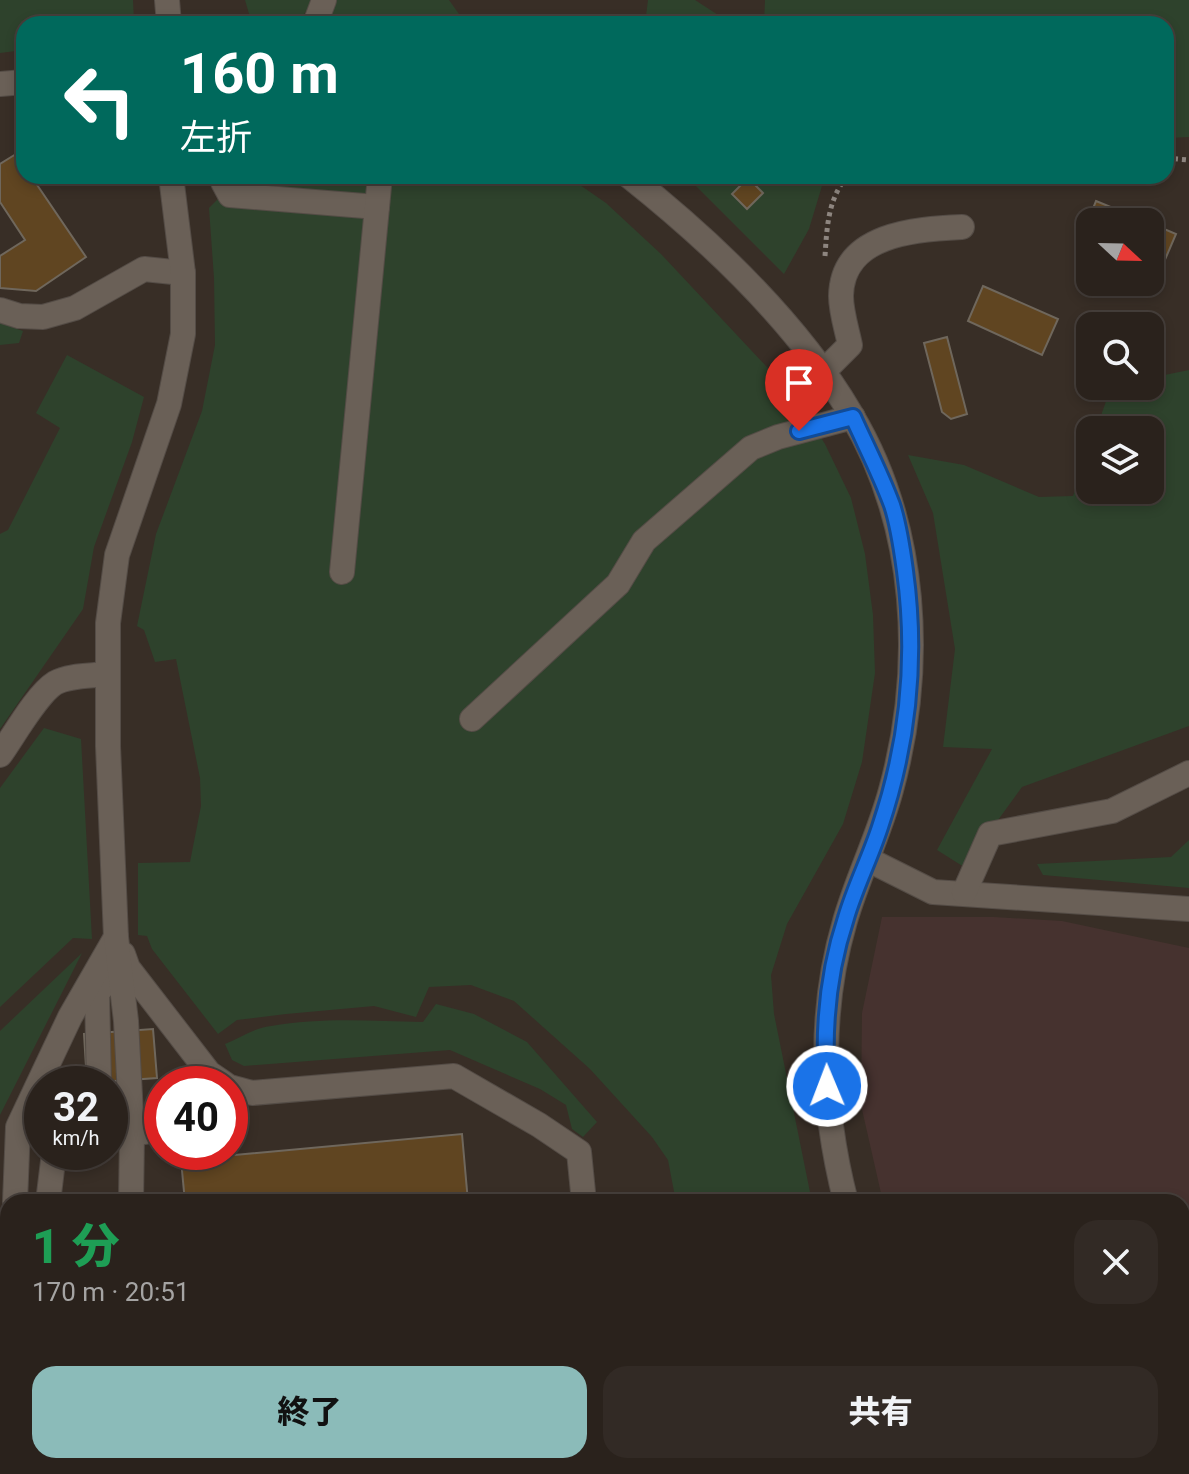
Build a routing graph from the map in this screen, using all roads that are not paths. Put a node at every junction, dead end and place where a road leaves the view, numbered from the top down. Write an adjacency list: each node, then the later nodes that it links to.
1 (172, 184): 7 (street)
2 (224, 184): 5 (street)
3 (379, 184): 5 (street)
4 (639, 184): 9 (street)
5 (377, 207): 11 (street)
6 (962, 227): 9 (street)
7 (183, 273): 8 (street); 12 (street)
8 (0, 310)
9 (823, 372): 10 (street)
10 (853, 417): 13 (street); 16 (street)
11 (342, 572)
12 (106, 674): 14 (street); 19 (street)
13 (472, 719)
14 (0, 755)
15 (1189, 773): 17 (street)
16 (869, 860): 17 (street); 33 (street)
17 (964, 893): 18 (street)
18 (1189, 909)
19 (116, 937): 20 (street); 23 (street); 26 (street)
20 (119, 967): 21 (street); 22 (street)
21 (99, 1066)
22 (124, 1066)
23 (204, 1066)
24 (248, 1092): 32 (street)
25 (24, 1157): 26 (street)
26 (15, 1159): 29 (street)
27 (52, 1170): 30 (street)
28 (126, 1170): 31 (street)
29 (15, 1194)
30 (49, 1194)
31 (130, 1194)
32 (583, 1194)
33 (844, 1194)

